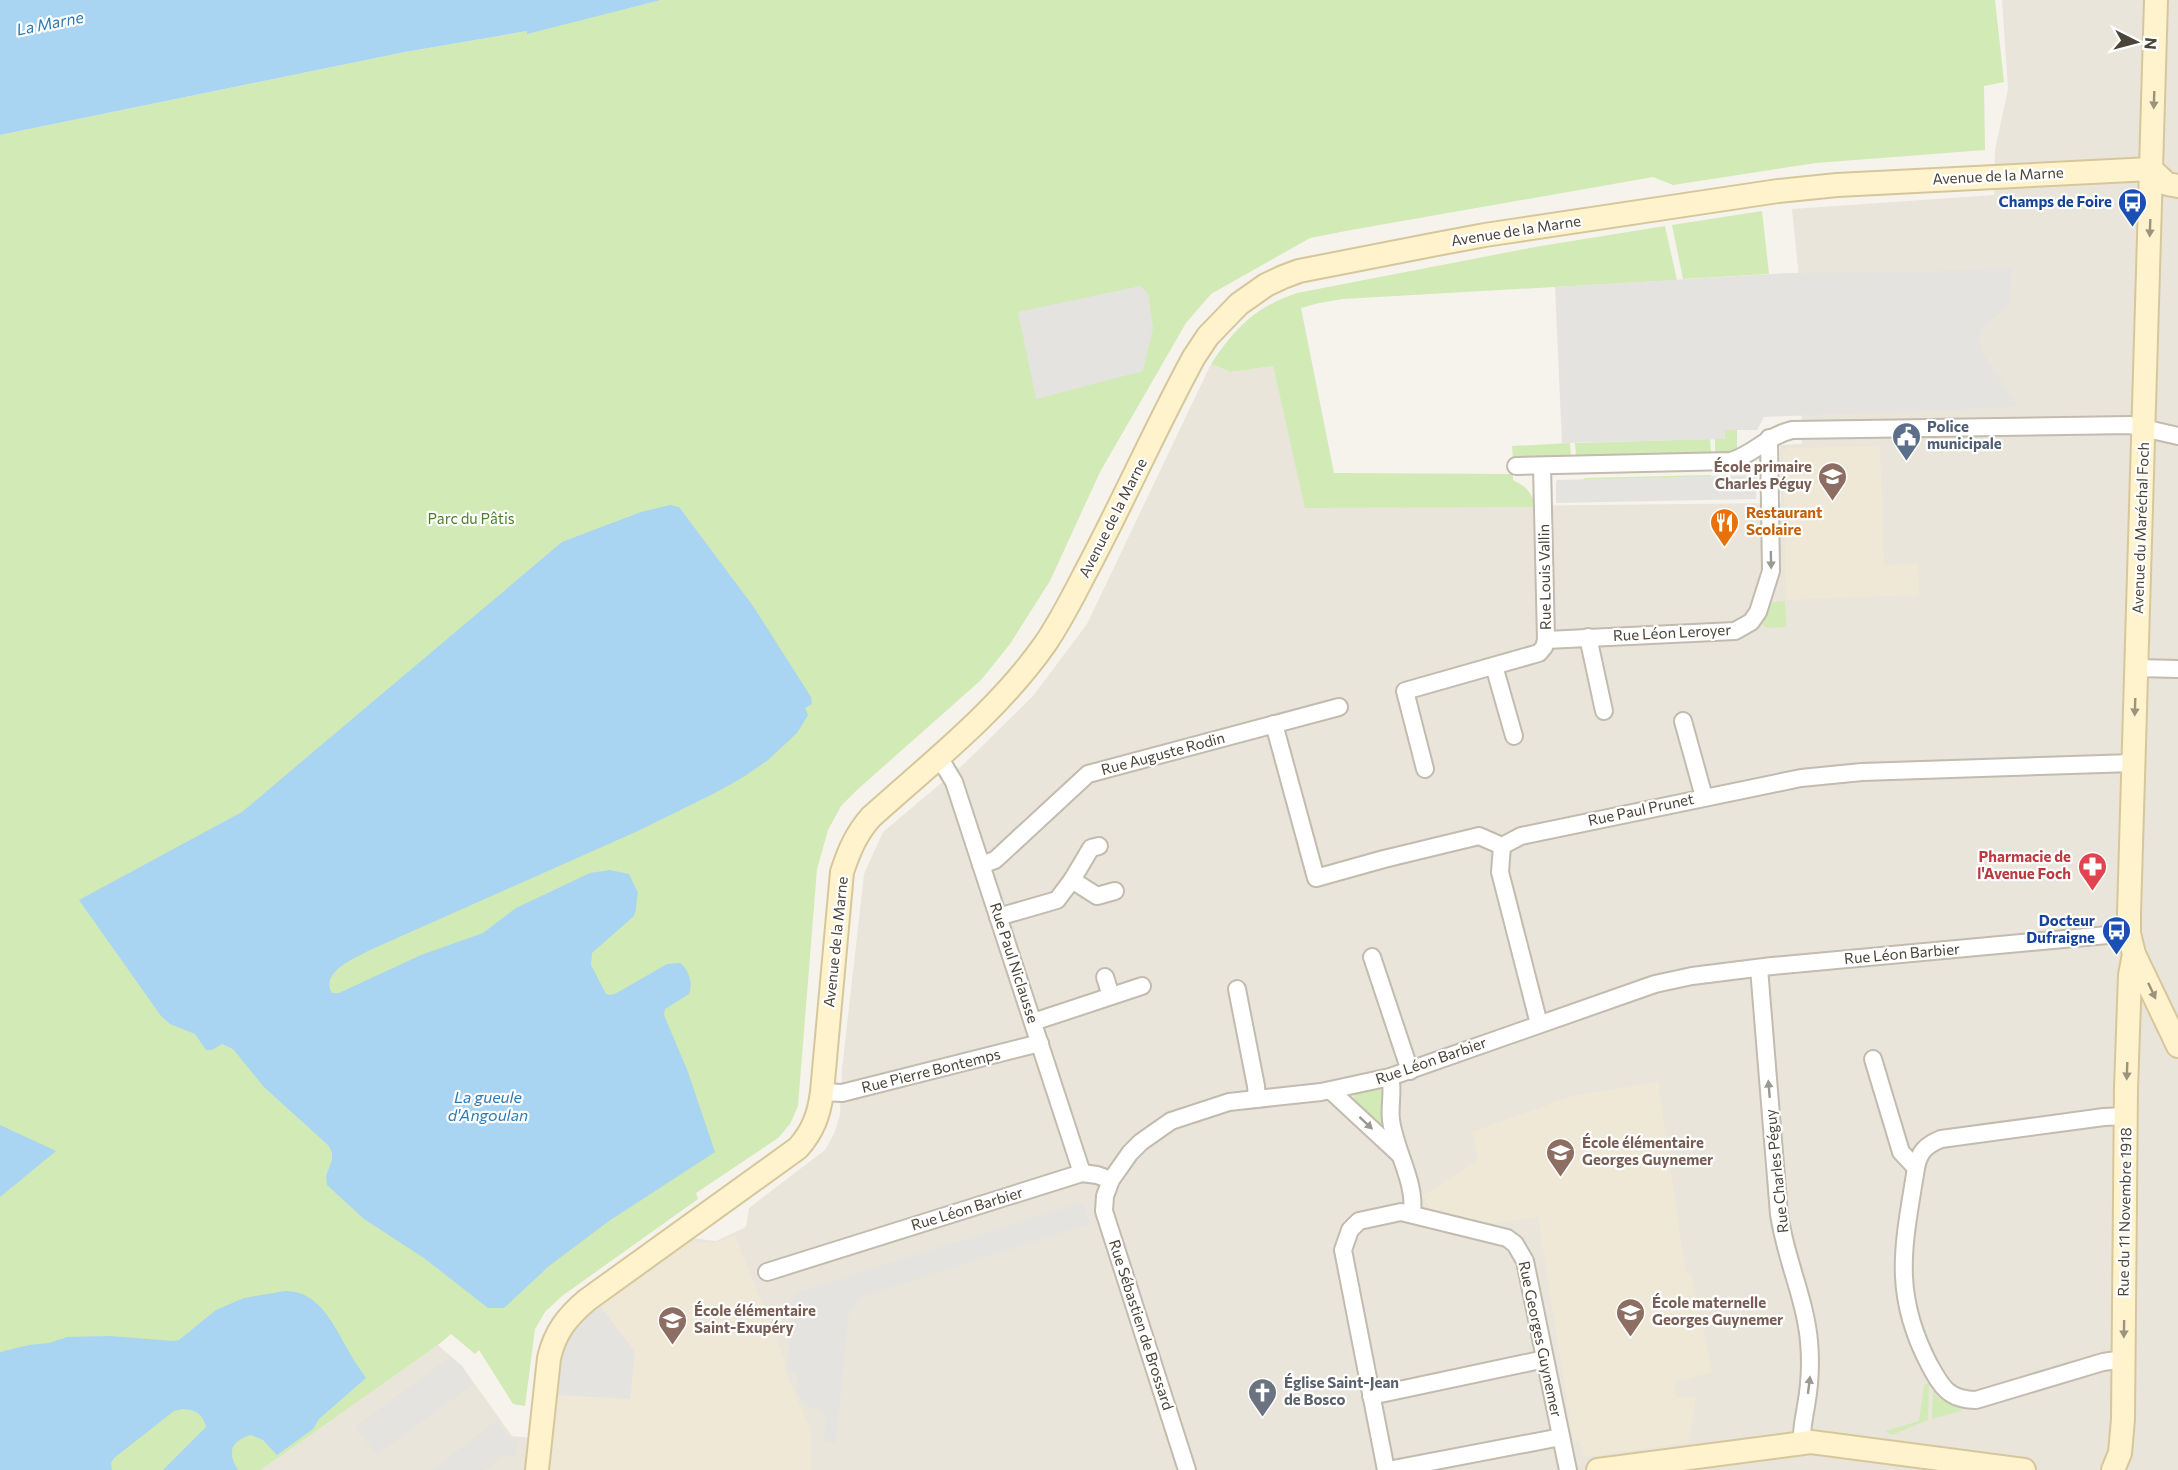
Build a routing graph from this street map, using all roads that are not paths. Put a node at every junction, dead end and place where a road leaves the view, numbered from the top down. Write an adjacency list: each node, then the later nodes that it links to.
1 (2157, 0): 2 (street, Avenue du Maréchal Foch, one-way to 2)
2 (2151, 169): 3 (street); 4 (street, Avenue du Maréchal Foch, one-way to 4); 19 (street, Avenue de la Marne)
3 (2178, 186)
4 (2144, 428): 5 (street); 6 (street); 12 (street, Avenue du Maréchal Foch)
5 (2178, 436)
6 (1769, 438): 8 (street); 9 (street, Rue Léon Leroyer, one-way to 9)
7 (1516, 466): 8 (street)
8 (1542, 466): 10 (street, Rue Louis Vallin)
9 (1588, 637): 10 (street, Rue Léon Leroyer); 15 (street)
10 (1546, 640): 11 (street, Rue Louis Vallin)
11 (1494, 666): 18 (street); 21 (street, Rue Louis Vallin)
12 (2136, 668): 13 (street); 20 (street, Avenue du Maréchal Foch, one-way to 20)
13 (2178, 669)
14 (1340, 707): 17 (street, Rue Auguste Rodin)
15 (1604, 711)
16 (1683, 721): 22 (street)
17 (1274, 724): 24 (street); 25 (street, Rue Auguste Rodin)
18 (1514, 736)
19 (939, 757): 25 (street, Rue Paul Niclausse); 44 (street, Avenue de la Marne)
20 (2133, 763): 22 (street, Rue Paul Prunet); 29 (street, Avenue du Maréchal Foch)
21 (1425, 769)
22 (1704, 797): 24 (street, Rue Paul Prunet)
23 (1099, 846): 26 (street)
24 (1502, 846): 37 (street)
25 (981, 865): 28 (street, Rue Paul Niclausse)
26 (1072, 880): 27 (street); 28 (street)
27 (1115, 891)
28 (998, 917): 36 (street, Rue Paul Niclausse)
29 (2132, 943): 31 (street, Rue Léon Barbier); 39 (street, Avenue du Maréchal Foch, one-way to 39); 46 (street, Rue du 11 Novembre 1918, one-way to 46)
30 (1372, 957): 41 (street)
31 (1759, 968): 37 (street, Rue Léon Barbier); 57 (street, Rue Charles Péguy, one-way to 31)
32 (1105, 977): 35 (street)
33 (1142, 986): 35 (street)
34 (1237, 989): 45 (street)
35 (1111, 996): 36 (street)
36 (1033, 1022): 38 (street, Rue Paul Niclausse)
37 (1539, 1024): 41 (street, Rue Léon Barbier)
38 (1040, 1043): 44 (street, Rue Pierre Bontemps); 49 (street, Rue Paul Niclausse)
39 (2178, 1046)
40 (1873, 1059): 48 (street)
41 (1410, 1071): 42 (street, Rue Léon Barbier)
42 (1390, 1077): 43 (street, Rue Léon Barbier); 47 (street)
43 (1331, 1091): 45 (street, Rue Léon Barbier); 47 (street, one-way to 47)
44 (822, 1092): 58 (street, Avenue de la Marne)
45 (1257, 1099): 50 (street, Rue Léon Barbier)
46 (2126, 1116): 48 (street); 54 (street, Rue du 11 Novembre 1918, one-way to 54)
47 (1401, 1156): 51 (street)
48 (1916, 1168): 54 (street)
49 (1082, 1173): 50 (street); 52 (street, Rue Léon Barbier)
50 (1111, 1180): 59 (street, Rue Sébastien de Brossard)
51 (1413, 1213): 53 (street, Rue Georges Guynemer); 55 (street, Rue Georges Guynemer)
52 (767, 1272)
53 (1545, 1359): 55 (street); 56 (street, Rue Georges Guynemer)
54 (2124, 1359): 64 (street, Rue du 11 Novembre 1918)
55 (1371, 1396): 60 (street, Rue Georges Guynemer)
56 (1561, 1437): 60 (street); 61 (street, Rue Georges Guynemer)
57 (1802, 1443): 62 (street); 63 (street)
58 (537, 1470)
59 (1187, 1470)
60 (1387, 1470)
61 (1568, 1470)
62 (1598, 1470)
63 (2024, 1470)
64 (2113, 1470)

